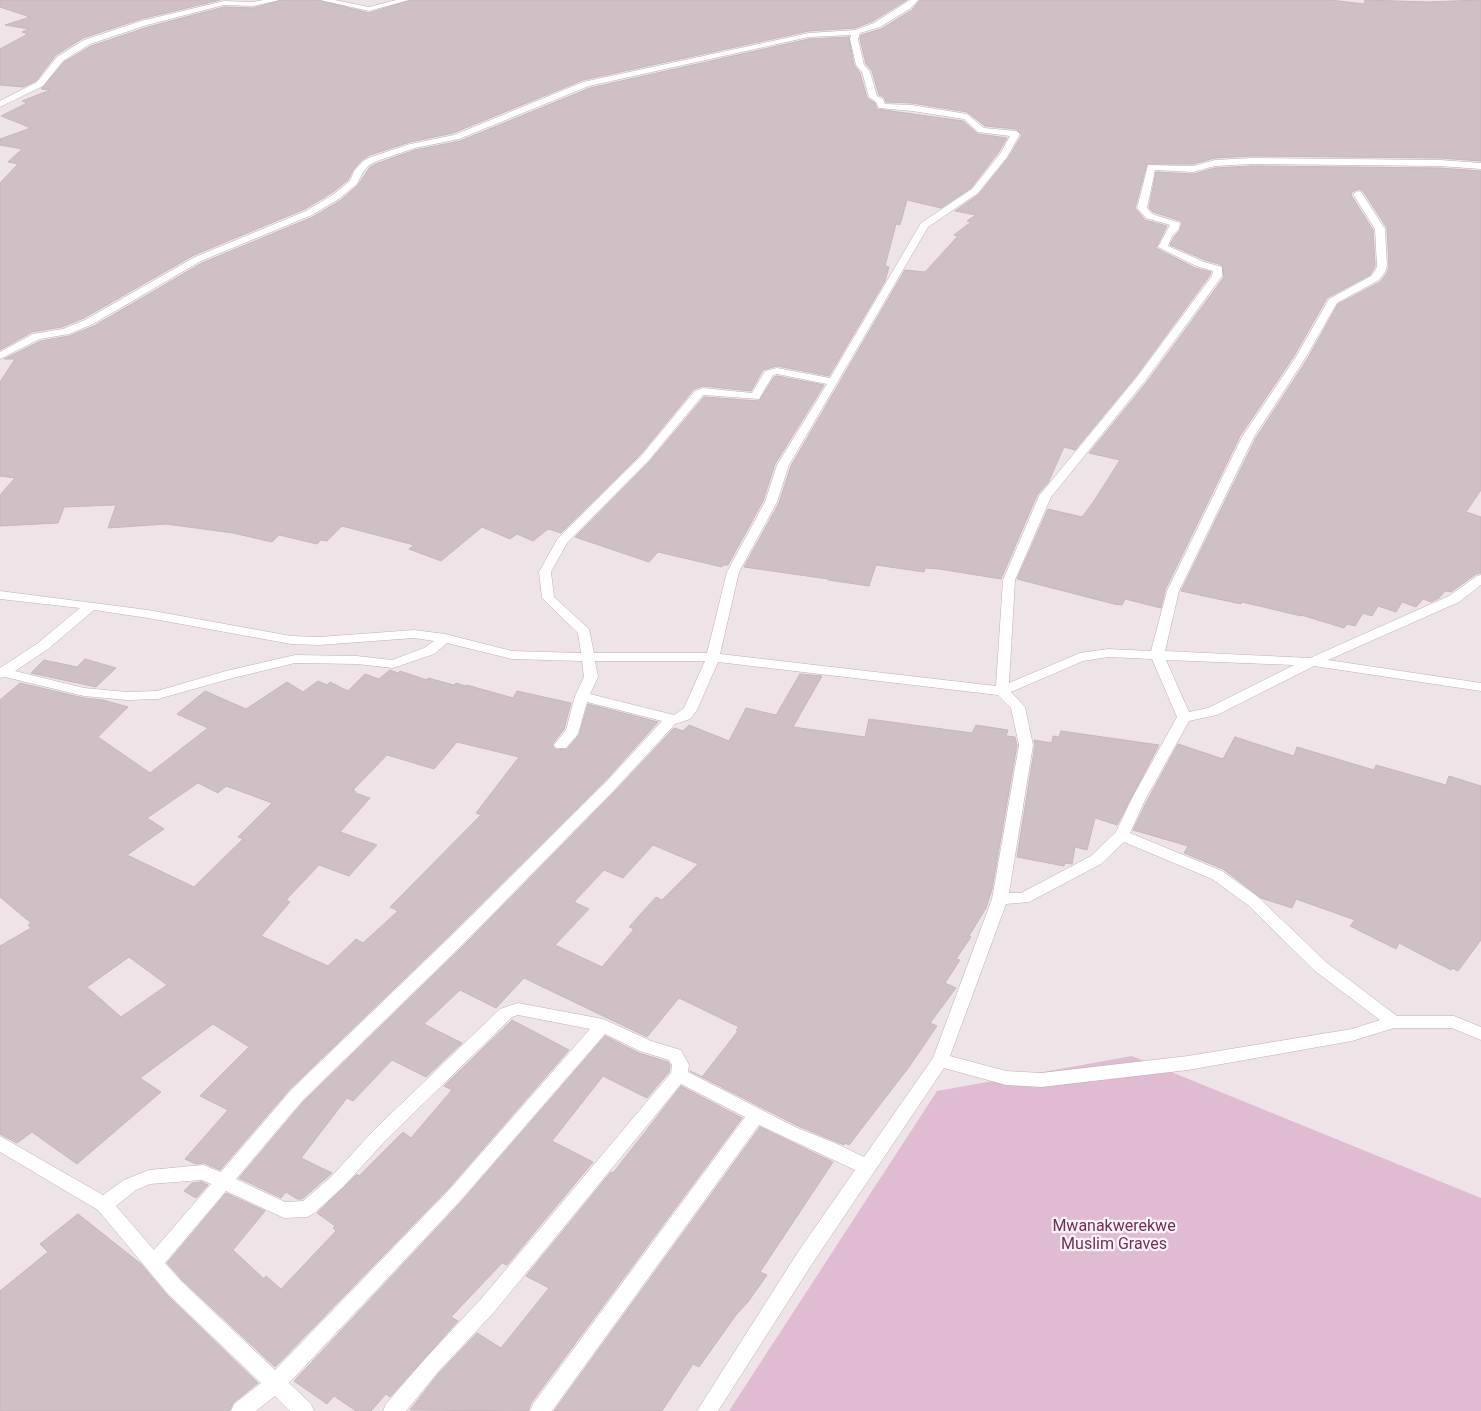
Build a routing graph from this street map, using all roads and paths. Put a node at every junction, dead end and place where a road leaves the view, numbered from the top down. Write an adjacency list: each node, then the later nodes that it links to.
1 (276, 0): 6 (street)
2 (324, 0): 3 (street)
3 (405, 0)
4 (914, 0): 5 (street)
5 (856, 32): 9 (street); 10 (street)
6 (0, 104)
7 (1481, 166): 21 (street)
8 (1358, 194): 15 (street)
9 (0, 356)
10 (833, 382): 16 (street); 17 (street)
11 (1481, 579): 18 (street)
12 (0, 595): 13 (street)
13 (91, 606): 14 (street); 19 (street)
14 (444, 638): 16 (street); 19 (street)
15 (1157, 655): 18 (street); 21 (street); 23 (street)
16 (589, 656): 17 (street); 22 (street)
17 (713, 657): 21 (street); 24 (street)
18 (1312, 662): 20 (street); 23 (street)
19 (2, 673)
20 (1481, 687)
21 (1002, 691): 27 (street)
22 (582, 696): 24 (street); 25 (street)
23 (1184, 717): 26 (street)
24 (672, 719): 36 (street)
25 (560, 745)
26 (1122, 835): 27 (street); 28 (street)
27 (1000, 899): 31 (street)
28 (1394, 1022): 30 (street); 31 (street)
29 (603, 1025): 32 (street); 36 (street); 39 (street)
30 (1481, 1034)
31 (940, 1060): 35 (street)
32 (679, 1075): 33 (street); 42 (street)
33 (756, 1115): 35 (street); 43 (street)
34 (0, 1143): 37 (street)
35 (866, 1168): 44 (street)
36 (224, 1183): 37 (street); 38 (street)
37 (104, 1205): 38 (street)
38 (154, 1263): 39 (street)
39 (275, 1384): 40 (street); 41 (street)
40 (241, 1411)
41 (304, 1411)
42 (393, 1411)
43 (540, 1411)
44 (707, 1411)

